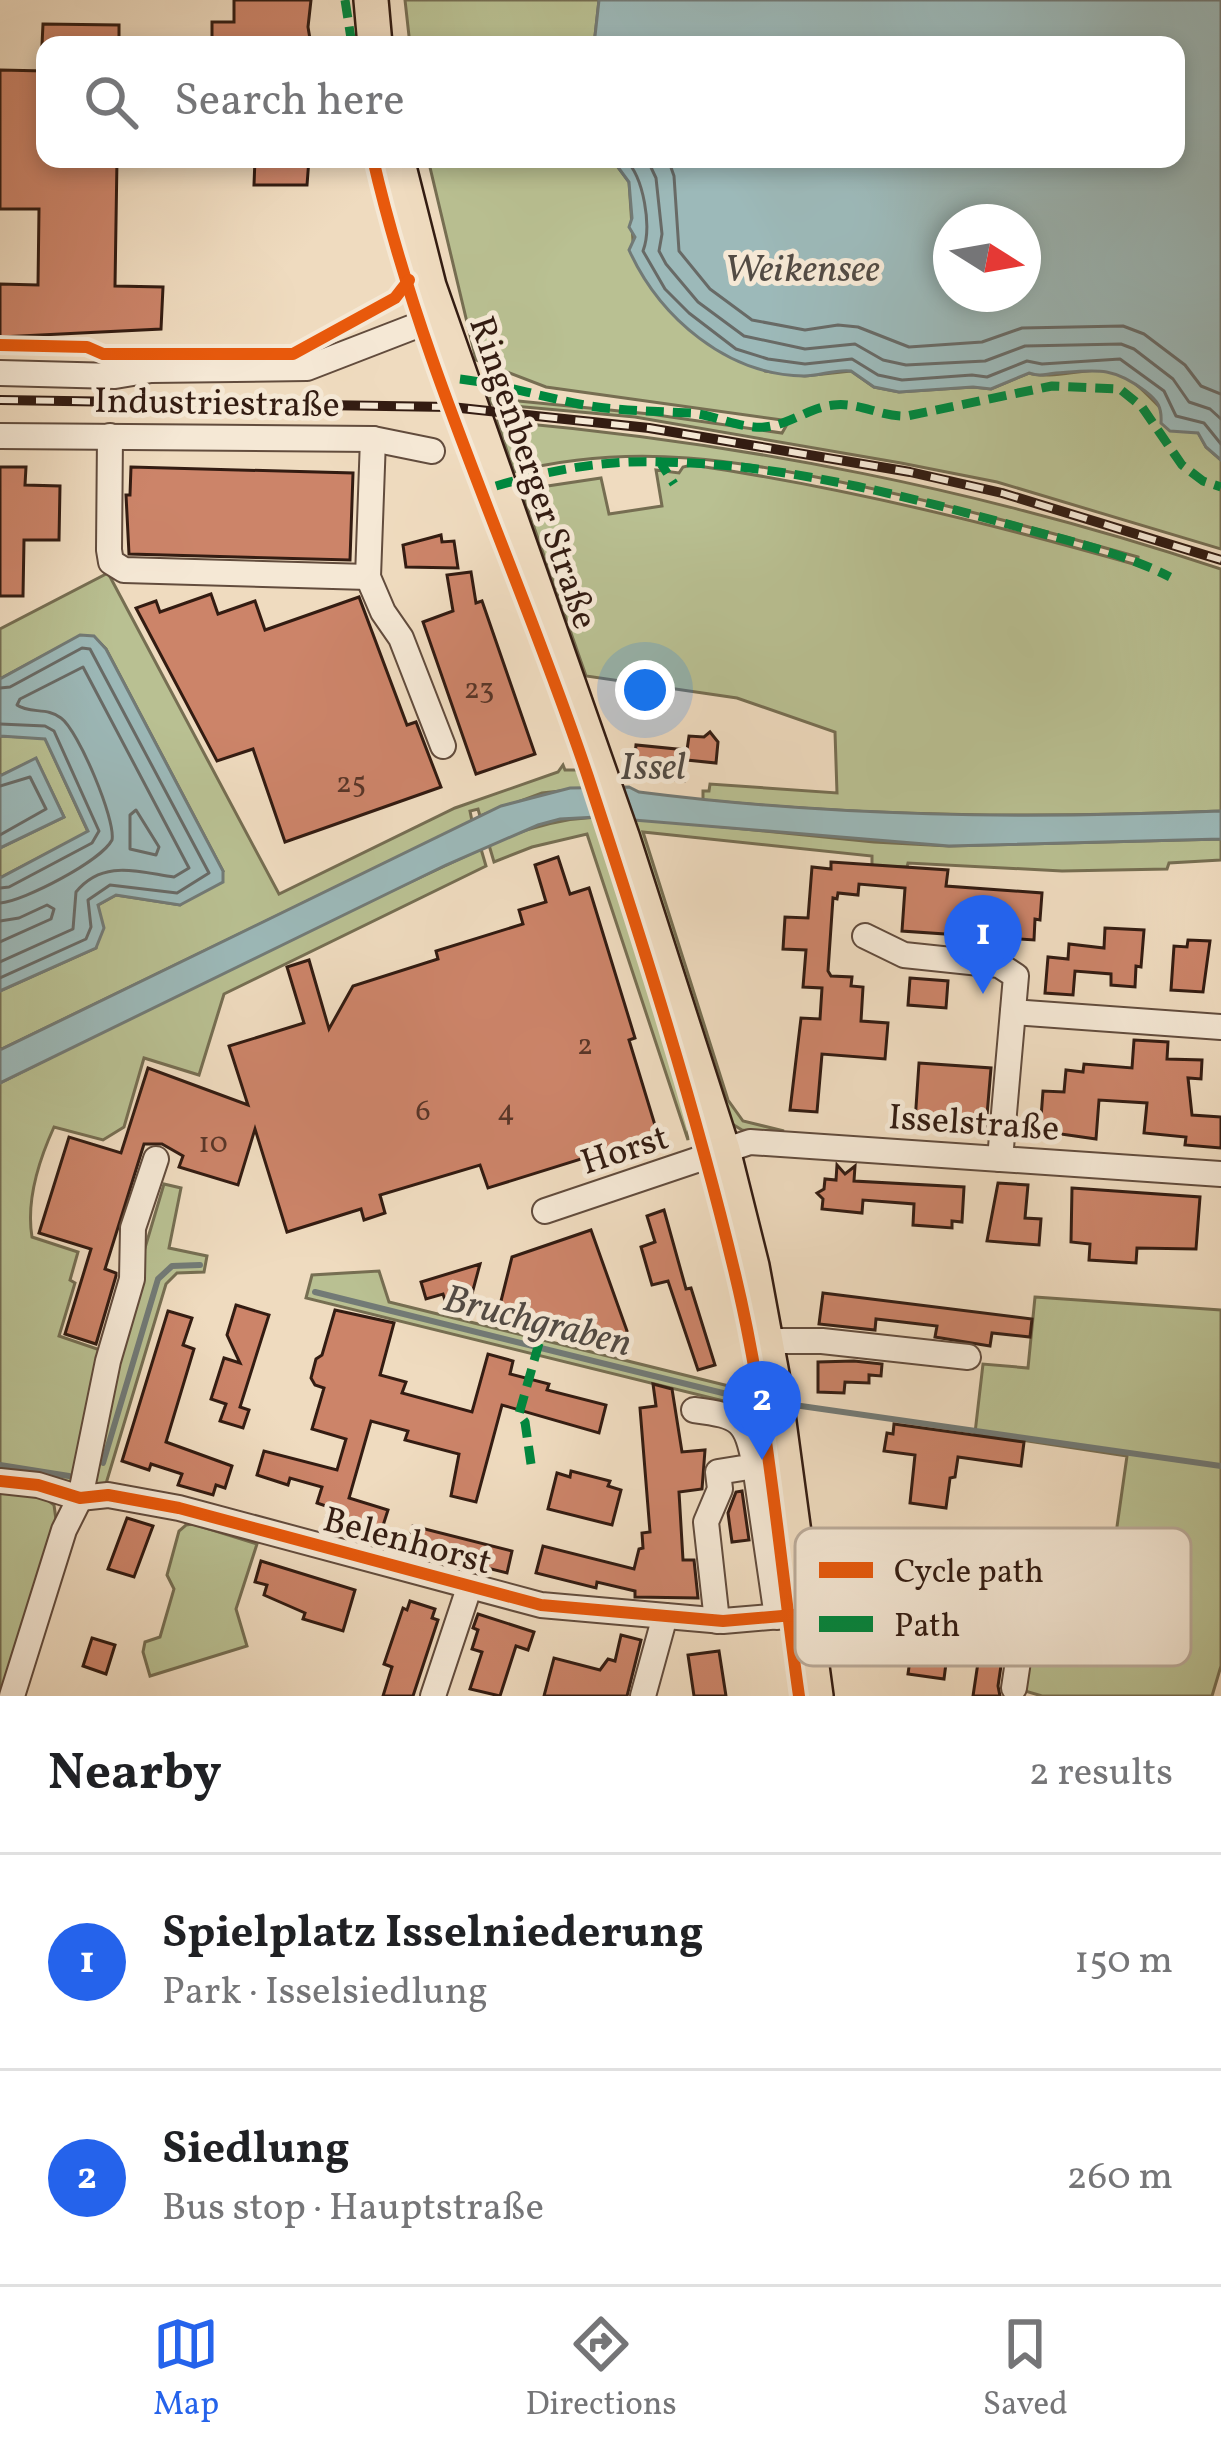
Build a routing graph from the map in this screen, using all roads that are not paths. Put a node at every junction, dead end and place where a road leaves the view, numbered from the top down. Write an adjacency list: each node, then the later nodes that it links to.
1 (371, 0): 2 (main road)
2 (374, 36)
3 (399, 168): 4 (main road, Ringenberger Straße)
4 (440, 317): 5 (street); 15 (main road, Ringenberger Straße)
5 (0, 373)
6 (0, 436): 7 (street, Industriestraße)
7 (110, 436): 8 (street, Industriestraße); 10 (street)
8 (373, 439): 9 (street, Industriestraße); 10 (street)
9 (432, 451)
10 (368, 577): 11 (street)
11 (443, 746)
12 (865, 936): 13 (street)
13 (1013, 1012): 14 (street); 17 (street)
14 (1221, 1027)
15 (722, 1150): 17 (street, Isselstraße); 19 (street, Horst); 20 (main road, Ringenberger Straße)
16 (156, 1159): 25 (street)
17 (1000, 1159): 18 (street, Isselstraße)
18 (1221, 1174)
19 (545, 1211)
20 (766, 1341): 21 (street); 26 (main road, Ringenberger Straße)
21 (968, 1358)
22 (694, 1410): 23 (street)
23 (754, 1466): 30 (street); 31 (street)
24 (0, 1481): 25 (street, Belenhorst)
25 (80, 1498): 27 (street, Belenhorst); 36 (street)
26 (795, 1542)
27 (469, 1588): 29 (street, Belenhorst); 37 (street)
28 (795, 1593): 30 (main road, Ringenberger Straße)
29 (665, 1616): 31 (street, Belenhorst); 38 (street)
30 (791, 1616): 31 (street, Belenhorst); 32 (main road, Ringenberger Straße)
31 (717, 1621)
32 (795, 1629)
33 (807, 1666): 39 (main road, Ringenberger Straße)
34 (1018, 1666): 35 (street)
35 (1014, 1688)
36 (12, 1696)
37 (433, 1696)
38 (643, 1696)
39 (816, 1696)

